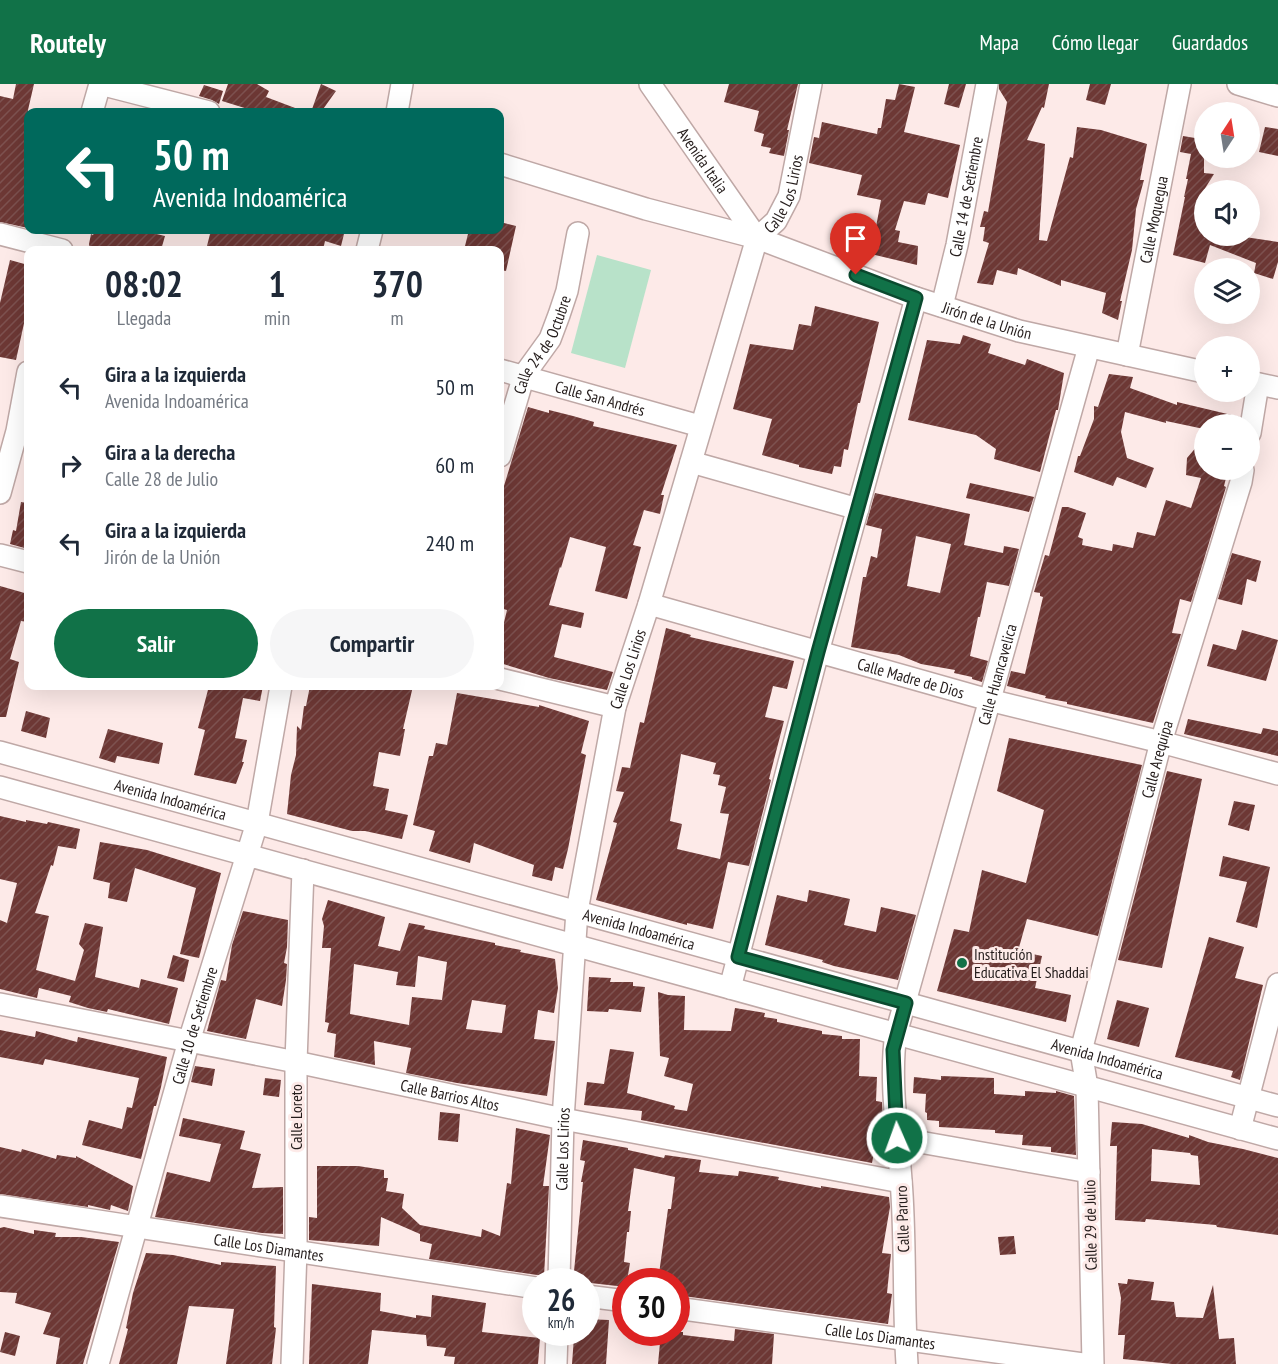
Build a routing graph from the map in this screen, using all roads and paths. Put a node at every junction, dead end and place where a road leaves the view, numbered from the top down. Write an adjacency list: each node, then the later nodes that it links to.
1 (100, 84): 9 (street); 10 (street)
2 (402, 84): 11 (street)
3 (650, 84): 15 (street, Avenida Italia)
4 (810, 84): 15 (street, Calle Los Lirios)
5 (987, 84): 18 (street, Calle 14 de Setiembre)
6 (1180, 84): 20 (street, Calle Moquegua)
7 (1238, 84): 8 (street)
8 (1278, 96)
9 (93, 108)
10 (193, 108)
11 (397, 108)
12 (504, 165): 15 (street, Jirón de la Unión)
13 (578, 233): 23 (street, Calle 24 de Octubre)
14 (0, 234): 16 (street)
15 (757, 238): 17 (street, Jirón de la Unión); 27 (street, Calle Los Lirios)
16 (60, 245)
17 (916, 298): 18 (street, Jirón de la Unión); 33 (street)
18 (942, 306): 19 (street, Jirón de la Unión)
19 (1089, 347): 20 (street, Jirón de la Unión); 40 (street, Calle Huancavelica)
20 (1127, 355): 21 (street, Jirón de la Unión)
21 (1194, 370)
22 (504, 371): 23 (street, Calle San Andrés)
23 (524, 375): 27 (street, Calle San Andrés); 29 (street, Calle 24 de Octubre)
24 (1262, 385): 26 (street)
25 (24, 387): 28 (street)
26 (1255, 414)
27 (700, 426): 30 (street, Calle Los Lirios)
28 (8, 428): 32 (street)
29 (504, 442)
30 (691, 462): 33 (street); 36 (street, Calle Los Lirios)
31 (1241, 480): 42 (street, Calle Arequipa)
32 (0, 493)
33 (858, 509): 37 (street)
34 (0, 555): 35 (street)
35 (24, 561)
36 (649, 604): 37 (street, Calle Madre de Dios); 41 (street, Calle Los Lirios)
37 (818, 652): 40 (street, Calle Madre de Dios); 51 (street)
38 (504, 681): 41 (street)
39 (280, 690): 46 (street, Calle 10 de Setiembre)
40 (989, 700): 42 (street, Calle Madre de Dios); 54 (street, Calle Huancavelica)
41 (615, 707): 49 (street, Calle Los Lirios)
42 (1161, 742): 44 (street, Calle Madre de Dios); 58 (street, Calle Arequipa)
43 (0, 752): 46 (street, Avenida Indoamérica)
44 (1278, 774)
45 (0, 787): 47 (street, Avenida Indoamérica)
46 (257, 824): 47 (street, Calle 10 de Setiembre); 49 (street, Avenida Indoamérica)
47 (247, 854): 48 (street, Avenida Indoamérica); 57 (street, Calle 10 de Setiembre)
48 (303, 870): 50 (street, Avenida Indoamérica); 59 (street, Calle Loreto)
49 (578, 912): 50 (street, Calle Los Lirios); 51 (street, Avenida Indoamérica)
50 (576, 945): 53 (street, Avenida Indoamérica); 63 (street, Calle Los Lirios)
51 (738, 957): 53 (street); 54 (street, Avenida Indoamérica)
52 (1278, 984): 61 (street)
53 (730, 988): 56 (street, Avenida Indoamérica)
54 (906, 1003): 56 (street, Calle Paruro); 58 (street, Avenida Indoamérica)
55 (0, 1004): 57 (street, Calle Barrios Altos)
56 (896, 1034): 60 (street, Avenida Indoamérica); 65 (street, Calle Paruro)
57 (189, 1041): 59 (street, Calle Barrios Altos); 70 (street, Calle 10 de Setiembre)
58 (1081, 1051): 60 (street, Calle 29 de Julio); 61 (street, Avenida Indoamérica)
59 (296, 1062): 63 (street, Calle Barrios Altos); 71 (street, Calle Loreto)
60 (1088, 1087): 64 (street, Avenida Indoamérica); 67 (street, Calle 29 de Julio)
61 (1248, 1098): 62 (street, Avenida Indoamérica); 64 (street)
62 (1278, 1106)
63 (563, 1119): 68 (street, Calle Barrios Altos); 72 (street, Calle Los Lirios)
64 (1240, 1129): 66 (street, Avenida Indoamérica)
65 (897, 1138): 67 (street); 68 (street, Calle Paruro)
66 (1278, 1139)
67 (1089, 1172): 82 (street, Calle 29 de Julio)
68 (902, 1182): 75 (street, Calle Paruro)
69 (0, 1206): 70 (street, Calle Los Diamantes)
70 (138, 1227): 71 (street, Calle Los Diamantes); 77 (street, Calle 10 de Setiembre)
71 (296, 1250): 73 (street, Calle Los Diamantes); 78 (street, Calle Loreto)
72 (559, 1268)
73 (522, 1286)
74 (690, 1310): 75 (street, Calle Los Diamantes)
75 (906, 1340): 80 (street, Calle Paruro); 81 (street, Calle Los Diamantes)
76 (557, 1346): 79 (street)
77 (98, 1364)
78 (292, 1364)
79 (556, 1364)
80 (907, 1364)
81 (1083, 1364)
82 (1092, 1364)

